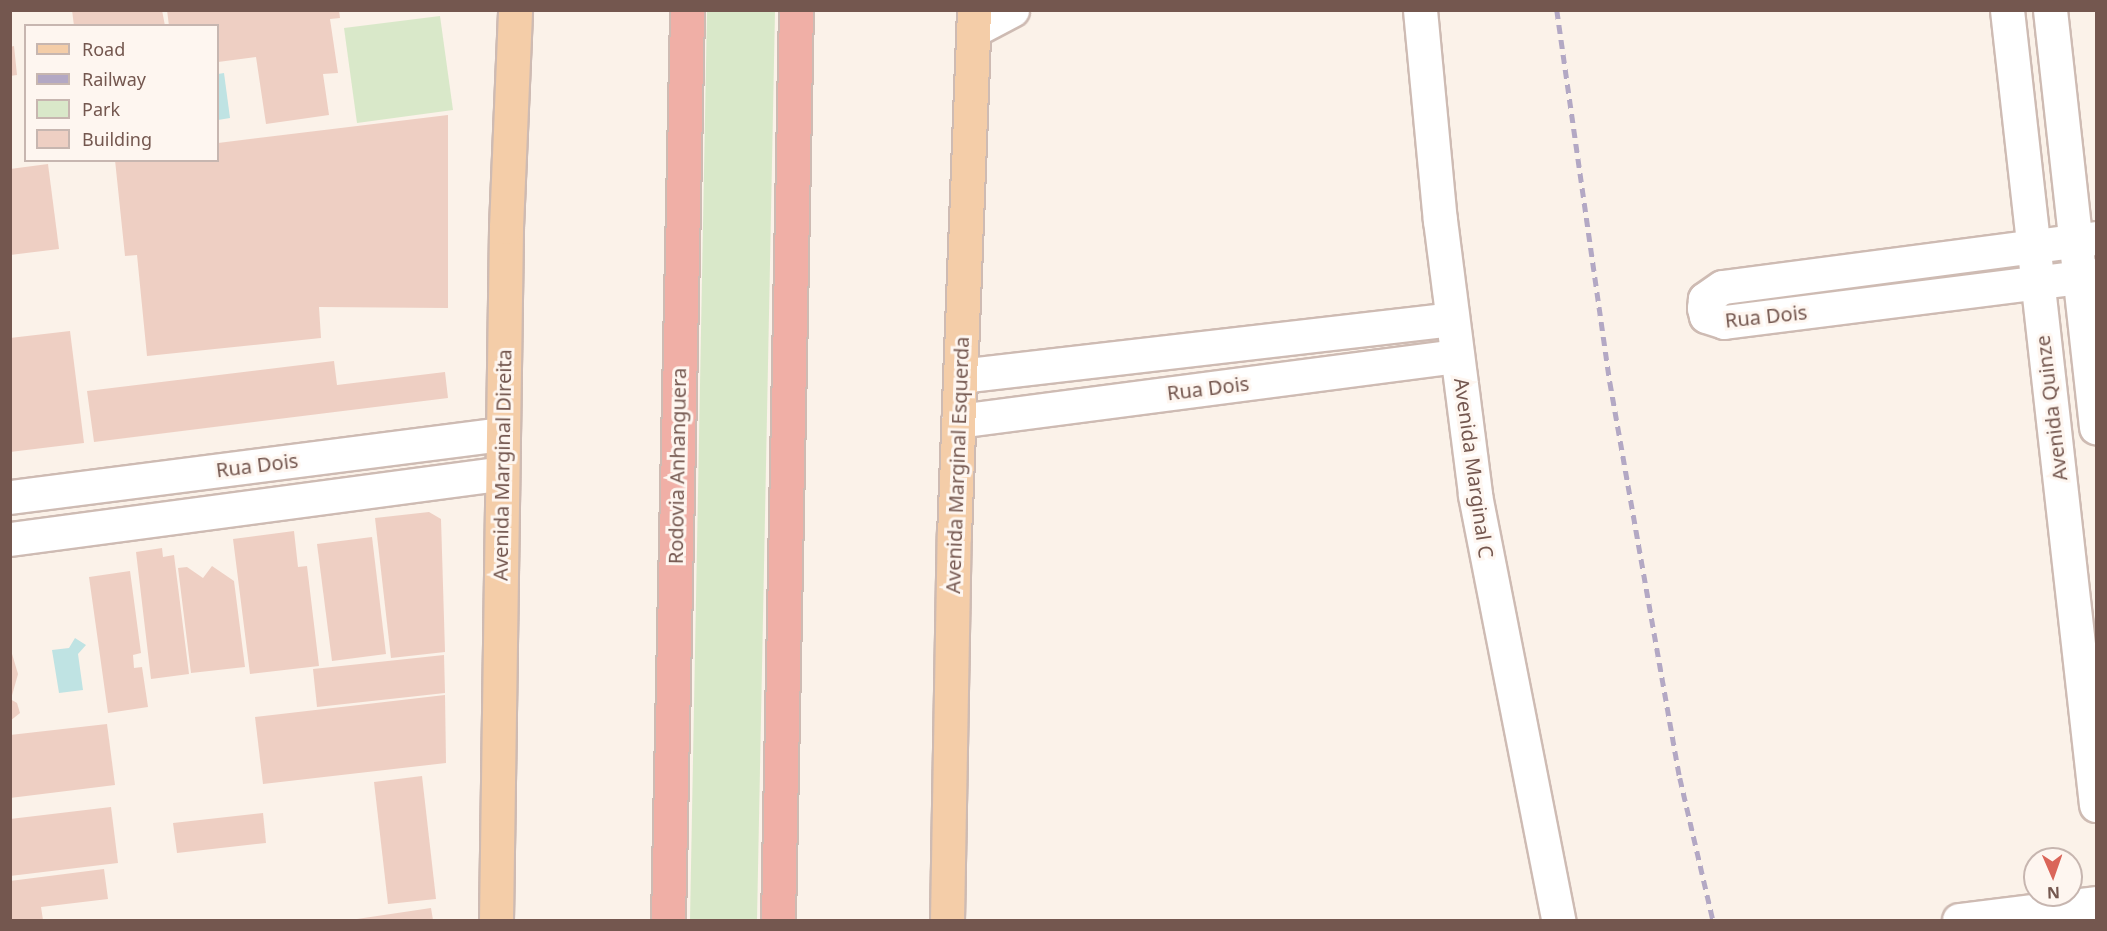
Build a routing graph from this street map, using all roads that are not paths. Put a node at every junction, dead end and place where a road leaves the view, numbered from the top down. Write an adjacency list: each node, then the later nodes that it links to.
1 (515, 10): 18 (main road, Avenida Marginal Direita)
2 (687, 10): 25 (highway, Rodovia Anhanguera)
3 (796, 10): 26 (highway)
4 (1012, 10): 8 (street)
5 (1420, 10): 13 (street, Avenida Marginal C)
6 (2007, 10): 10 (street, Avenida Quinze)
7 (2049, 10): 9 (street)
8 (974, 20): 15 (main road, Avenida Marginal Esquerda)
9 (2085, 240): 10 (street, Rua Dois); 11 (street)
10 (2032, 247): 12 (street, Avenida Quinze); 12 (street, Rua Dois)
11 (2088, 277): 12 (street, Rua Dois); 17 (street)
12 (2037, 283): 22 (street, Avenida Quinze)
13 (1452, 319): 14 (street, Avenida Marginal C); 15 (street, Rua Dois)
14 (1457, 356): 16 (street, Rua Dois); 28 (street, Avenida Marginal C)
15 (960, 376): 16 (main road, Avenida Marginal Esquerda)
16 (958, 421): 27 (main road, Avenida Marginal Esquerda)
17 (2097, 427)
18 (503, 434): 19 (main road, Avenida Marginal Direita); 20 (street, Rua Dois)
19 (502, 473): 21 (street, Rua Dois); 24 (main road, Avenida Marginal Direita)
20 (10, 497)
21 (10, 540)
22 (2097, 805)
23 (2097, 903): 29 (street)
24 (496, 921)
25 (668, 921)
26 (778, 921)
27 (947, 921)
28 (1558, 921)
29 (1959, 921)

